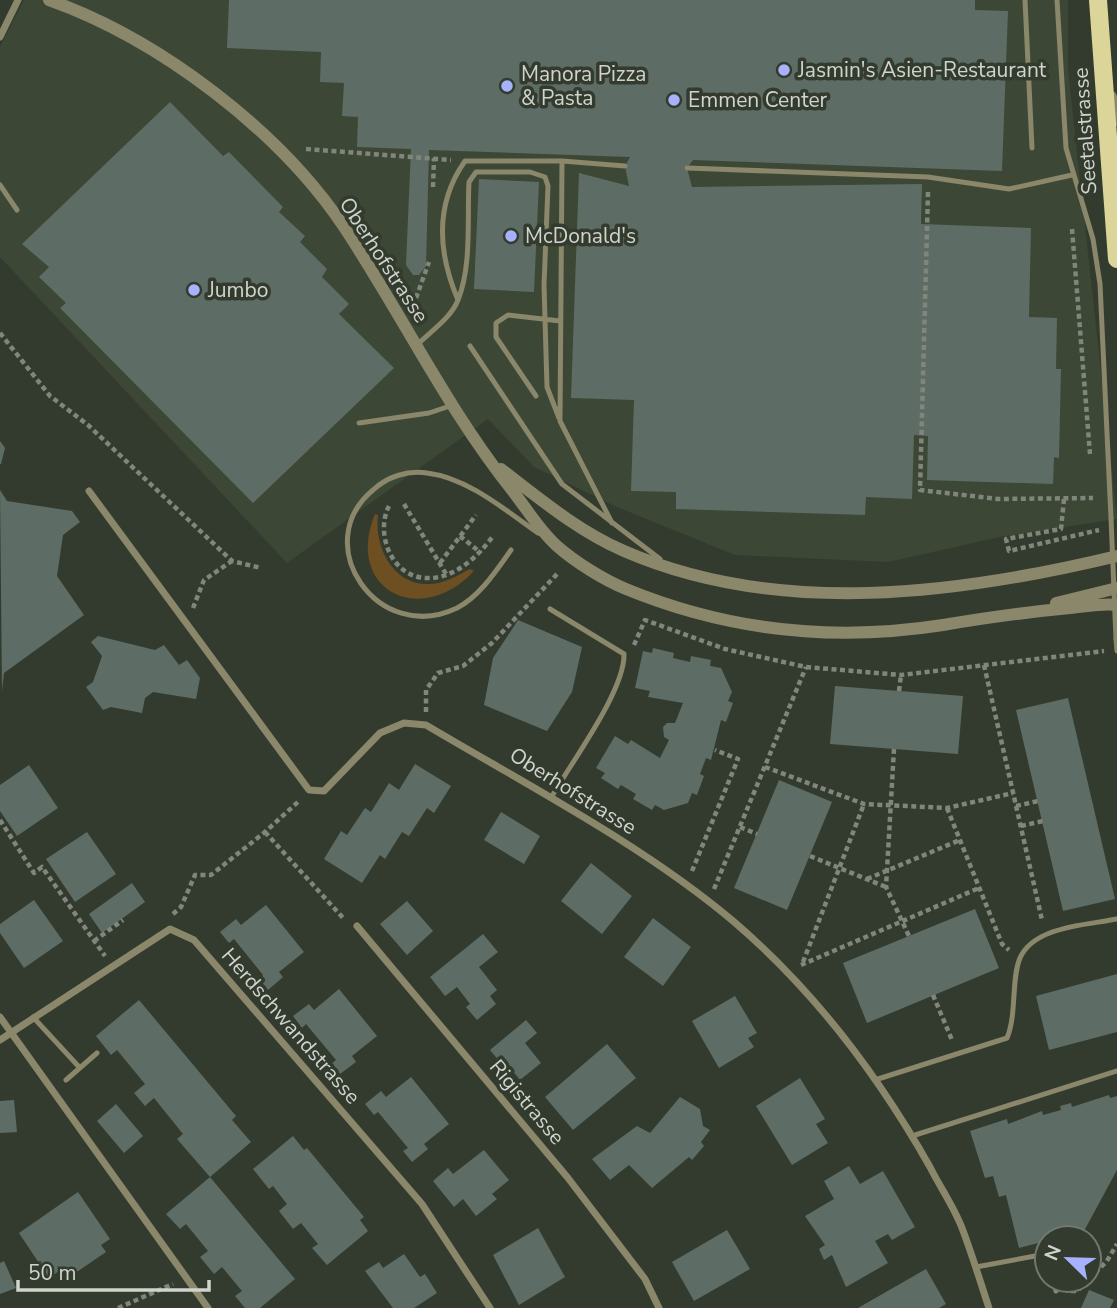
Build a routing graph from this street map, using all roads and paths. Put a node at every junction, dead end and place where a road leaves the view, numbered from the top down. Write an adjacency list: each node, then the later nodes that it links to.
1 (18, 0): 6 (street)
2 (49, 0): 10 (street, Oberhofstrasse)
3 (1025, 0): 9 (lane)
4 (1057, 0): 15 (lane)
5 (1098, 0): 7 (main road, Seetalstrasse)
6 (0, 37)
7 (1104, 66): 8 (street); 20 (main road, Seetalstrasse)
8 (1117, 120)
9 (1032, 148)
10 (280, 150): 11 (path); 26 (street, Oberhofstrasse)
11 (466, 161): 12 (lane); 21 (lane)
12 (562, 161): 13 (lane); 23 (lane)
13 (625, 166)
14 (687, 168): 16 (lane)
15 (1072, 175): 16 (lane); 60 (lane, bridge)
16 (928, 177): 35 (path)
17 (0, 185): 18 (lane)
18 (17, 210)
19 (1070, 218): 32 (path)
20 (1117, 259)
21 (458, 300): 22 (lane); 26 (lane)
22 (544, 319): 23 (lane); 27 (lane); 29 (lane)
23 (560, 321): 29 (lane)
24 (0, 333): 49 (path)
25 (470, 345): 41 (lane)
26 (416, 346): 28 (street, Oberhofstrasse)
27 (536, 396)
28 (450, 406): 30 (lane); 31 (street, Oberhofstrasse)
29 (560, 421): 41 (lane)
30 (359, 423)
31 (483, 455): 45 (street, Oberhofstrasse); 52 (street, Oberhofstrasse)
32 (1090, 458)
33 (1092, 485): 36 (path)
34 (89, 491): 59 (street)
35 (1064, 498): 36 (path); 42 (path)
36 (1093, 498): 38 (path)
37 (404, 504): 50 (path)
38 (1094, 505)
39 (389, 506): 53 (path)
40 (476, 515): 43 (path)
41 (612, 523): 52 (lane)
42 (1103, 529)
43 (460, 536): 47 (path); 50 (path)
44 (493, 536): 47 (path)
45 (557, 546): 46 (lane); 58 (street, Oberhofstrasse)
46 (511, 550)
47 (481, 553): 53 (path)
48 (1117, 556): 52 (street, Oberhofstrasse)
49 (232, 561): 51 (path); 59 (path)
50 (440, 563): 53 (path)
51 (261, 568)
52 (674, 569)
53 (446, 573)
54 (558, 573): 68 (path)
55 (1117, 588): 58 (street)
56 (1117, 606): 58 (street)
57 (550, 609): 63 (lane)
58 (1015, 613)
59 (181, 617): 72 (street)
60 (1116, 639): 62 (lane)
61 (1104, 651): 64 (path)
62 (1117, 651)
63 (624, 654): 65 (path); 74 (lane)
64 (984, 665): 66 (path); 73 (path)
65 (806, 667): 66 (path); 71 (path)
66 (901, 675): 67 (path)
67 (899, 691)
68 (426, 725): 72 (street); 74 (street, Oberhofstrasse)
69 (894, 749): 77 (path)
70 (715, 750): 91 (path)
71 (765, 767): 76 (path); 83 (path)
72 (309, 790): 84 (path)
73 (1013, 793): 78 (path); 79 (path)
74 (551, 798): 91 (street, Oberhofstrasse)
75 (1038, 801): 78 (path)
76 (864, 804): 77 (path); 88 (path)
77 (891, 805): 79 (path); 89 (path)
78 (1016, 806): 82 (path)
79 (947, 807): 86 (path)
80 (0, 820): 102 (path)
81 (1042, 821): 82 (path)
82 (1021, 826): 100 (path)
83 (740, 827): 85 (path); 94 (path)
84 (265, 832): 95 (path); 99 (path)
85 (757, 834)
86 (960, 840): 89 (path); 93 (path)
87 (810, 856): 88 (path)
88 (839, 868): 90 (path); 104 (path)
89 (887, 871): 90 (path); 92 (path)
90 (867, 879): 92 (path)
91 (686, 886): 94 (street, Oberhofstrasse)
92 (886, 887): 98 (path)
93 (979, 888): 98 (path); 103 (path)
94 (709, 903): 106 (street, Oberhofstrasse)
95 (169, 918)
96 (1117, 919): 100 (lane)
97 (123, 920): 102 (path)
98 (902, 921): 101 (path); 104 (path)
99 (356, 926): 127 (street, Rigistrasse)
100 (1046, 935): 103 (lane)
101 (909, 936)
102 (94, 941): 105 (path)
103 (1020, 958): 113 (lane)
104 (803, 962): 106 (path)
105 (111, 966): 109 (street, Herdschwandstrasse); 126 (street, Herdschwandstrasse)
106 (794, 976): 116 (street, Oberhofstrasse)
107 (933, 995): 113 (path)
108 (0, 1017): 110 (street)
109 (33, 1017): 110 (street, Herdschwandstrasse); 114 (lane)
110 (11, 1033): 111 (street, Herdschwandstrasse); 123 (street)
111 (0, 1040)
112 (97, 1053): 114 (lane)
113 (958, 1055): 116 (lane)
114 (79, 1068): 117 (lane)
115 (1117, 1071): 118 (lane)
116 (877, 1079): 118 (street, Oberhofstrasse)
117 (66, 1080)
118 (912, 1136): 122 (street, Oberhofstrasse)
119 (1117, 1244): 121 (path)
120 (1033, 1256): 122 (lane)
121 (1103, 1262)
122 (976, 1267): 128 (street, Oberhofstrasse)
123 (187, 1278): 124 (path); 125 (street)
124 (118, 1308)
125 (208, 1308)
126 (490, 1308)
127 (659, 1308)
128 (989, 1308)

